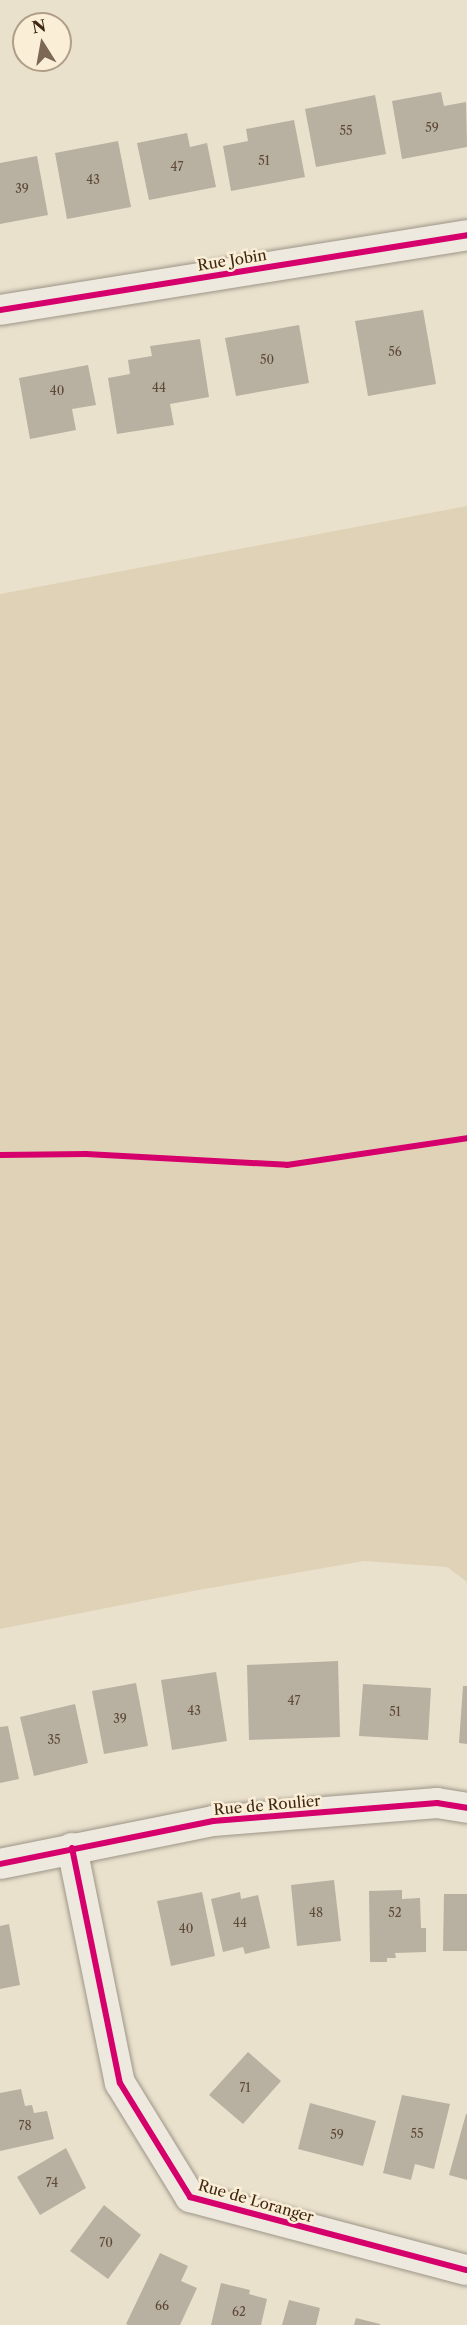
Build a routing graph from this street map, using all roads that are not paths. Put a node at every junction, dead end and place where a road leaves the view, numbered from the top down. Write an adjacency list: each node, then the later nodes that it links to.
1 (467, 235): 2 (street, Rue Jobin)
2 (0, 310)
3 (467, 1808): 4 (street, Rue de Roulier)
4 (72, 1848): 5 (street, Rue de Roulier); 6 (street, Rue de Loranger)
5 (0, 1864)
6 (467, 2270)

